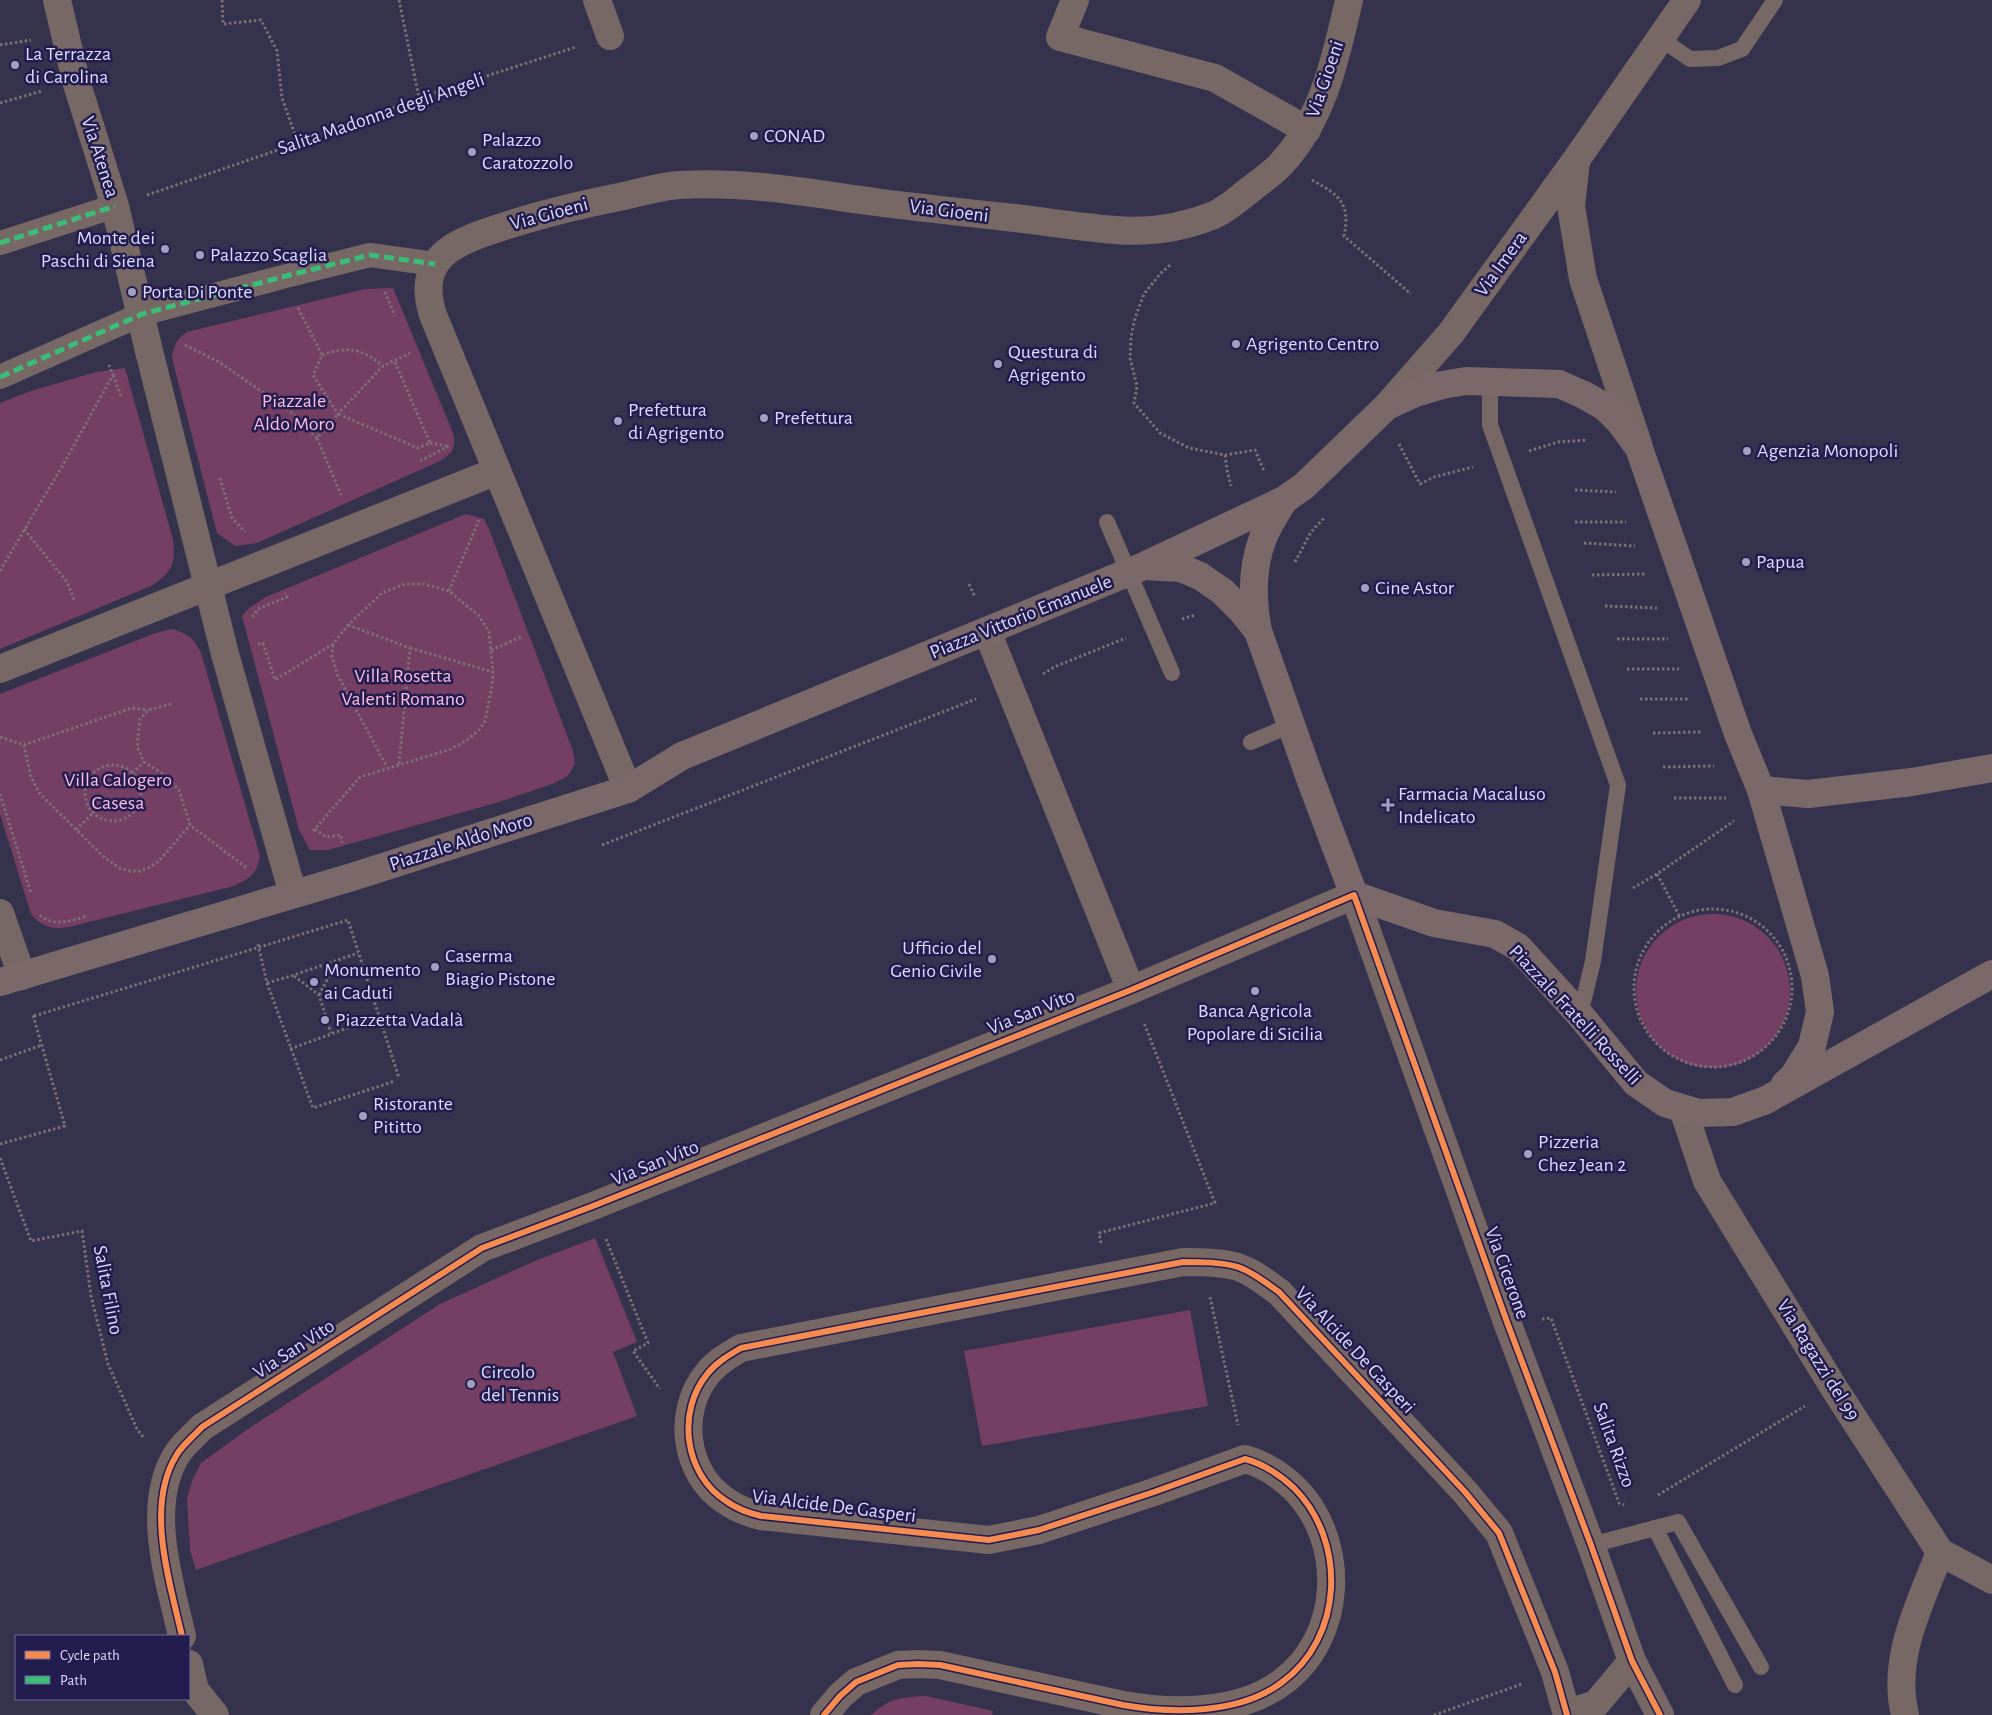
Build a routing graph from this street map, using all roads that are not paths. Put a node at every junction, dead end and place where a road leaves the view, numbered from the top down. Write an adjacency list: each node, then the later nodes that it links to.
1 (56, 0): 11 (street, Via Atenea)
2 (597, 0): 7 (street)
3 (1075, 0): 9 (street)
4 (1348, 0): 9 (street, Via Gioeni)
5 (1687, 0): 8 (street, Via Imera)
6 (1775, 0): 8 (lane)
7 (610, 36)
8 (1661, 39): 10 (street, Via Imera)
9 (1307, 130): 13 (street, Via Gioeni)
10 (1576, 160): 17 (street, Via Imera); 18 (street)
11 (116, 206): 12 (street); 14 (street, Via Atenea)
12 (0, 243)
13 (434, 264): 14 (street); 19 (street)
14 (142, 314): 15 (street); 23 (street)
15 (0, 377)
16 (1490, 382): 17 (main road); 18 (main road); 40 (lane)
17 (1380, 413): 20 (main road, Via Imera)
18 (1639, 448): 33 (main road)
19 (497, 471): 23 (street); 32 (street)
20 (1284, 500): 22 (main road, Via Imera); 25 (main road)
21 (1107, 522): 22 (lane)
22 (1136, 569): 24 (main road, Piazza Vittorio Emanuele); 25 (main road, Piazza Vittorio Emanuele); 27 (lane)
23 (208, 586): 26 (street); 34 (street)
24 (987, 631): 32 (main road, Piazza Vittorio Emanuele); 39 (street)
25 (1258, 631): 28 (main road, Piazza Vittorio Emanuele)
26 (0, 669)
27 (1172, 673)
28 (1292, 725): 29 (lane); 31 (main road, Piazza Vittorio Emanuele)
29 (1251, 742)
30 (1992, 768): 33 (main road)
31 (1311, 781): 35 (main road, Via Cicerone)
32 (628, 789): 34 (main road, Piazzale Aldo Moro)
33 (1761, 790): 41 (main road)
34 (293, 894): 38 (main road, Piazzale Aldo Moro)
35 (1354, 895): 39 (street, Via San Vito); 40 (main road, Piazzale Fratelli Rosselli); 44 (street, Via Cicerone)
36 (0, 913): 38 (street)
37 (1992, 974): 41 (main road)
38 (11, 979)
39 (1131, 990): 47 (street, Via San Vito)
40 (1580, 1015): 42 (main road, Piazzale Fratelli Rosselli)
41 (1766, 1100): 42 (main road, Piazzale Fratelli Rosselli)
42 (1683, 1109): 45 (street, Via Ragazzi del 99)
43 (1655, 1528): 44 (lane); 49 (lane); 51 (lane)
44 (1591, 1545): 48 (street, Via Cicerone)
45 (1940, 1552): 46 (street, Via Ragazzi del 99); 60 (street)
46 (1992, 1580)
47 (182, 1635)
48 (1632, 1661): 54 (street); 59 (street, Via Cicerone)
49 (1761, 1667)
50 (192, 1677): 52 (street); 57 (street)
51 (1735, 1685)
52 (190, 1690)
53 (188, 1700): 56 (street)
54 (1598, 1709): 55 (street)
55 (1567, 1714): 58 (street, Via Alcide De Gasperi)
56 (186, 1715)
57 (215, 1715)
58 (824, 1715)
59 (1660, 1715)
60 (1905, 1715)

